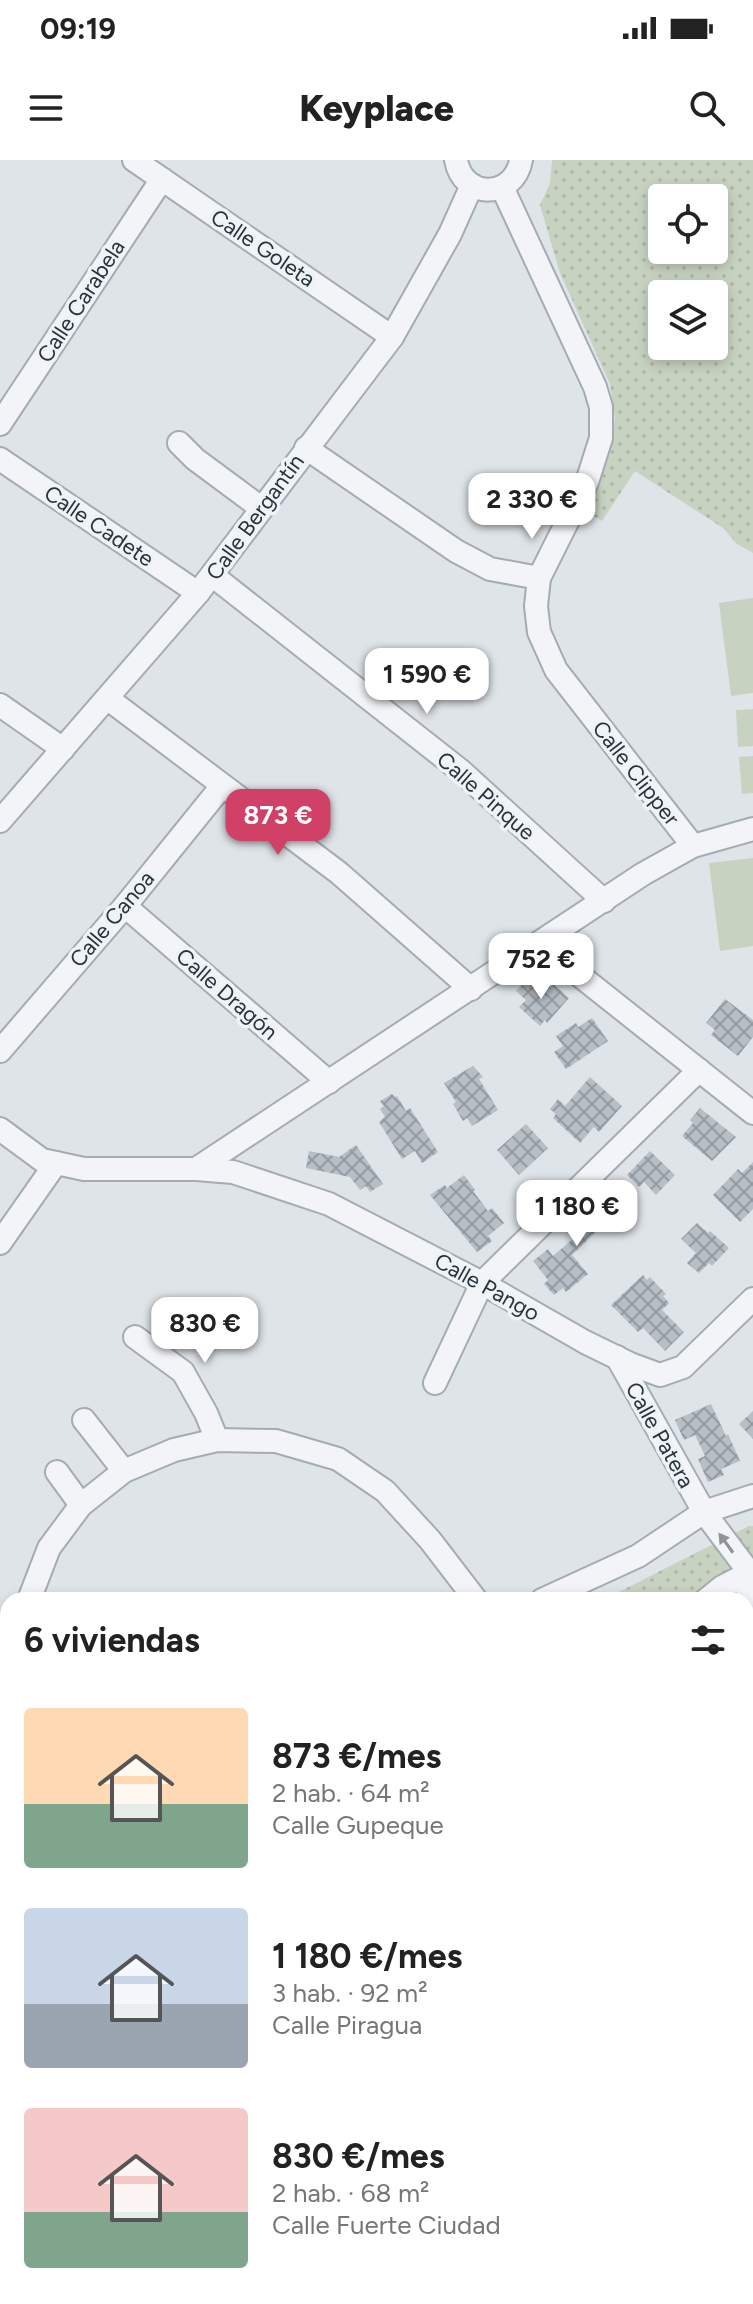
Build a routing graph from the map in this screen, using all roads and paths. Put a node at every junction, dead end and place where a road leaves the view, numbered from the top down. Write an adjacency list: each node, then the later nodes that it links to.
1 (134, 160): 4 (street, Calle Goleta)
2 (456, 160): 5 (street)
3 (521, 160): 6 (street)
4 (162, 179): 7 (street, Calle Goleta); 8 (street, Calle Carabela)
5 (472, 185): 6 (street); 7 (street, Calle Bergantín)
6 (502, 187): 14 (street, Calle Clipper)
7 (392, 337): 10 (street, Calle Bergantín)
8 (0, 424)
9 (179, 443): 12 (street)
10 (306, 448): 12 (street, Calle Bergantín); 14 (street)
11 (0, 459): 15 (street, Calle Cadete)
12 (261, 508): 13 (street, Calle Bergantín)
13 (212, 575): 15 (street, Calle Bergantín); 23 (street, Calle Pinque)
14 (539, 578): 22 (street, Calle Clipper)
15 (198, 593): 16 (street, Calle Bergantín)
16 (107, 698): 18 (street, Calle Bergantín); 19 (street)
17 (0, 705): 18 (street)
18 (63, 749): 20 (street, Calle Bergantín)
19 (222, 786): 24 (street, Calle Canoa); 26 (street)
20 (0, 821)
21 (753, 829): 22 (street)
22 (693, 846): 23 (street, Calle Clipper)
23 (604, 901): 25 (street, Calle Clipper)
24 (125, 906): 27 (street, Calle Canoa); 29 (street, Calle Dragón)
25 (540, 944): 26 (street, Calle Clipper); 28 (street)
26 (471, 989): 29 (street, Calle Clipper)
27 (0, 1051)
28 (699, 1070): 30 (street); 35 (street)
29 (329, 1082): 33 (street, Calle Clipper)
30 (751, 1109)
31 (0, 1129): 32 (street)
32 (56, 1163): 33 (street); 34 (street)
33 (196, 1169): 35 (street, Calle Pango)
34 (0, 1243)
35 (482, 1283): 38 (street, Calle Pango); 39 (street)
36 (753, 1299): 38 (street, Calle Pango)
37 (135, 1337): 41 (street)
38 (617, 1357): 46 (street, Calle Patera)
39 (435, 1383)
40 (84, 1420): 42 (street)
41 (217, 1440): 42 (street); 49 (street)
42 (124, 1471): 45 (street)
43 (57, 1472): 45 (street)
44 (753, 1496): 46 (street)
45 (81, 1505): 48 (street)
46 (704, 1512): 47 (street, Calle Patera, one-way to 46); 50 (street)
47 (751, 1571): 51 (street); 52 (street)
48 (31, 1592)
49 (470, 1592)
50 (559, 1592)
51 (716, 1592)
52 (748, 1592)

